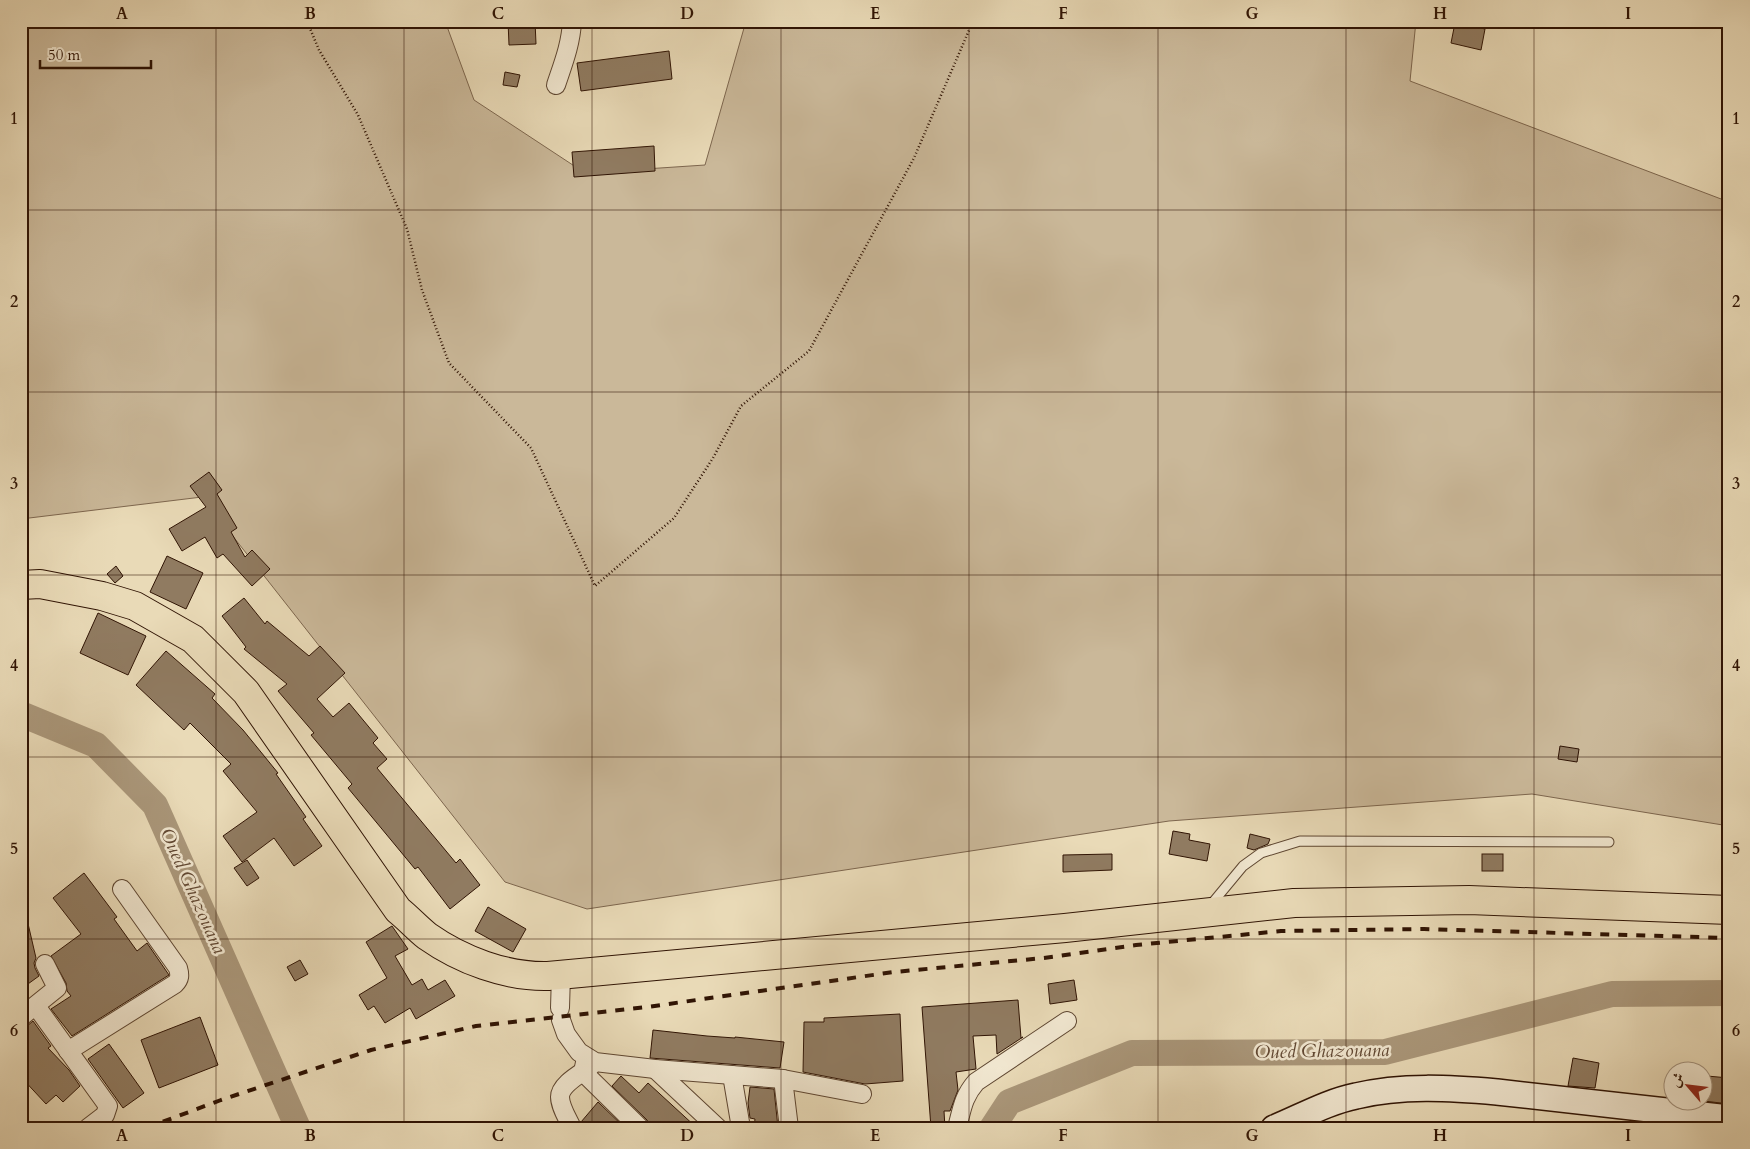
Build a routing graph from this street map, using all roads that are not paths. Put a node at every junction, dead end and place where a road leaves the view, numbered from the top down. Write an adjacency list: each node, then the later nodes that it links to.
1 (572, 21): 2 (street)
2 (556, 85)
3 (21, 584): 9 (main road)
4 (1609, 842): 7 (lane)
5 (122, 889): 13 (street)
6 (1729, 910): 7 (main road)
7 (1204, 912): 9 (main road)
8 (45, 964): 10 (street)
9 (561, 974): 14 (street)
10 (36, 1006): 11 (street); 13 (street)
11 (21, 1017)
12 (1067, 1021): 26 (street)
13 (68, 1051): 20 (street)
14 (588, 1064): 15 (street); 21 (street); 22 (street)
15 (655, 1069): 16 (street); 23 (street)
16 (732, 1075): 17 (street); 24 (street)
17 (783, 1079): 18 (street); 25 (street)
18 (862, 1094)
19 (1729, 1118): 27 (main road)
20 (88, 1128)
21 (572, 1128)
22 (640, 1128)
23 (718, 1128)
24 (741, 1128)
25 (789, 1128)
26 (957, 1128)
27 (1274, 1128)

